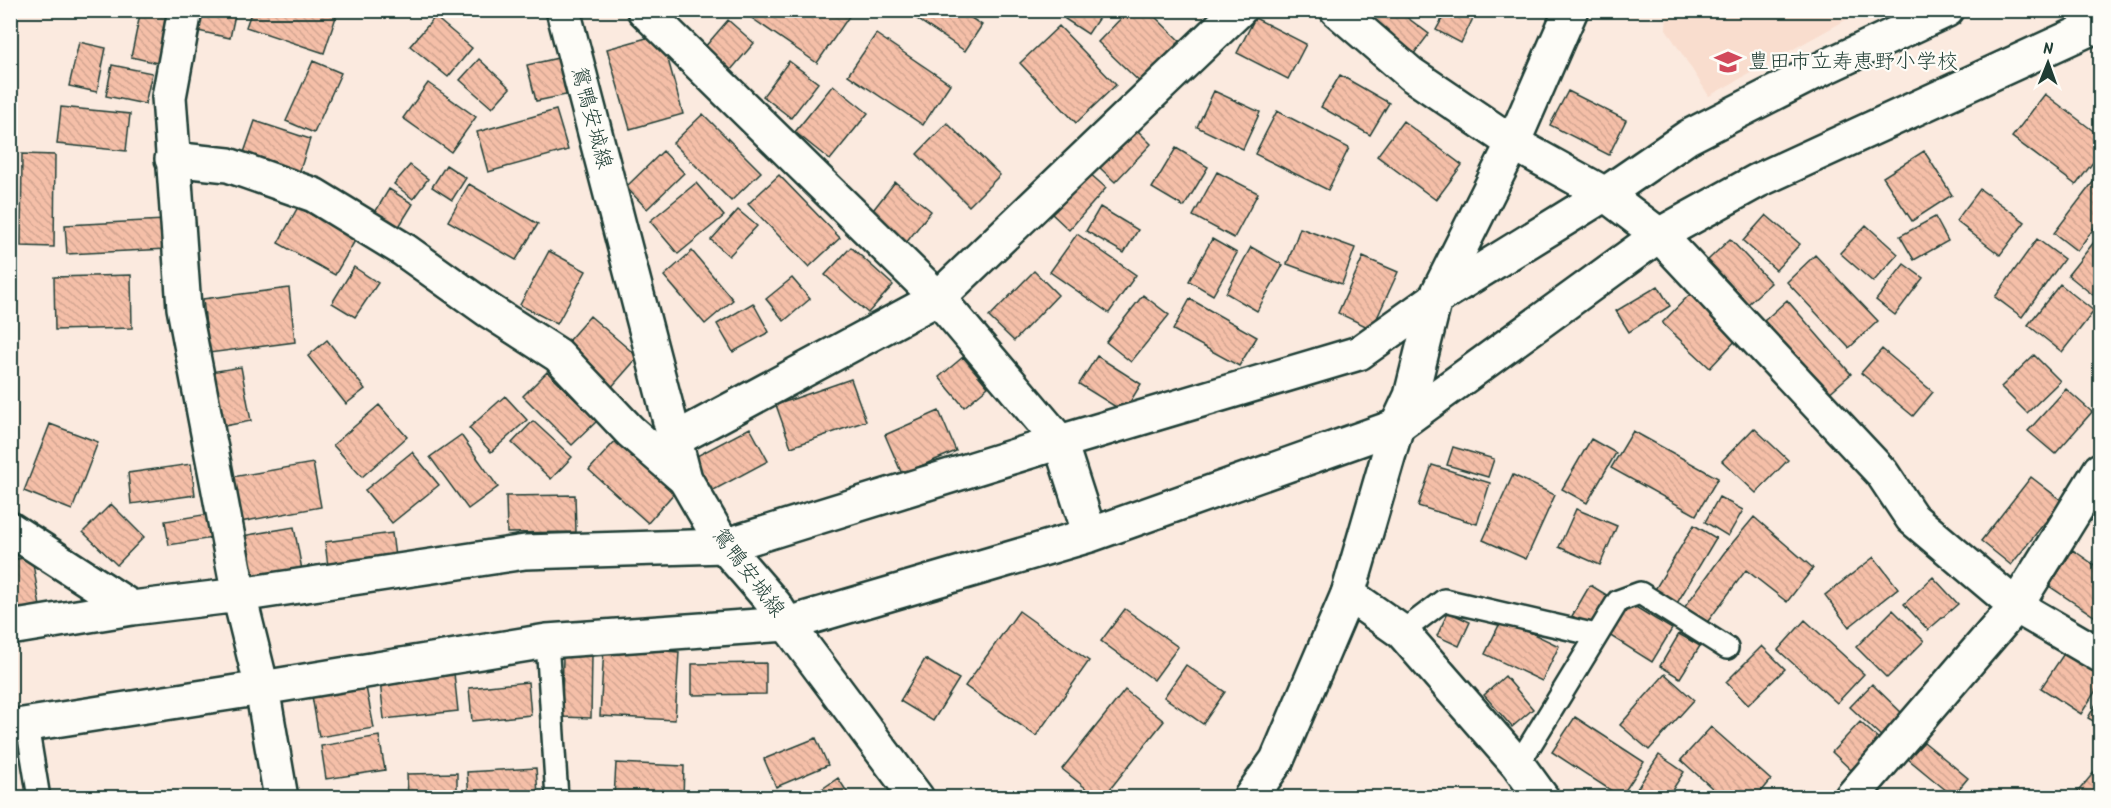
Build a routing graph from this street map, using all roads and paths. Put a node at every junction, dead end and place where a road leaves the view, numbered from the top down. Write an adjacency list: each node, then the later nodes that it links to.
1 (185, 10): 10 (street)
2 (563, 10): 16 (street, 鴛鴨安城線)
3 (644, 10): 13 (street)
4 (1239, 10): 13 (street)
5 (1336, 10): 9 (street)
6 (1571, 10): 9 (street)
7 (1947, 10): 11 (street)
8 (2100, 24): 12 (street)
9 (1513, 143): 11 (street); 14 (street)
10 (172, 159): 19 (street); 24 (street)
11 (1605, 194): 12 (street); 14 (street)
12 (1659, 235): 15 (street); 25 (street)
13 (938, 298): 16 (street); 17 (street)
14 (1435, 299): 15 (street); 17 (street)
15 (1397, 426): 21 (street); 23 (street)
16 (676, 439): 19 (street, 鴛鴨安城線)
17 (1060, 442): 21 (street); 22 (street)
18 (2100, 471): 25 (street)
19 (685, 479): 22 (street, 鴛鴨安城線)
20 (10, 529): 26 (street)
21 (1090, 535): 27 (street)
22 (728, 552): 24 (street); 27 (street, 鴛鴨安城線)
23 (1348, 594): 29 (street); 41 (street)
24 (240, 601): 26 (street); 34 (street)
25 (2016, 606): 33 (street); 43 (street)
26 (132, 608): 28 (street)
27 (781, 615): 31 (street, 鴛鴨安城線); 40 (street)
28 (10, 628)
29 (1402, 632): 30 (lane); 36 (street)
30 (1596, 635): 32 (lane); 36 (lane)
31 (547, 640): 34 (street, 鴛鴨安城線); 39 (lane)
32 (1727, 648)
33 (2100, 655)
34 (259, 680): 35 (street, 鴛鴨安城線); 38 (street)
35 (19, 726): 37 (lane)
36 (1518, 765): 42 (street)
37 (39, 798)
38 (281, 798)
39 (557, 798)
40 (917, 798)
41 (1250, 798)
42 (1542, 798)
43 (1851, 798)

